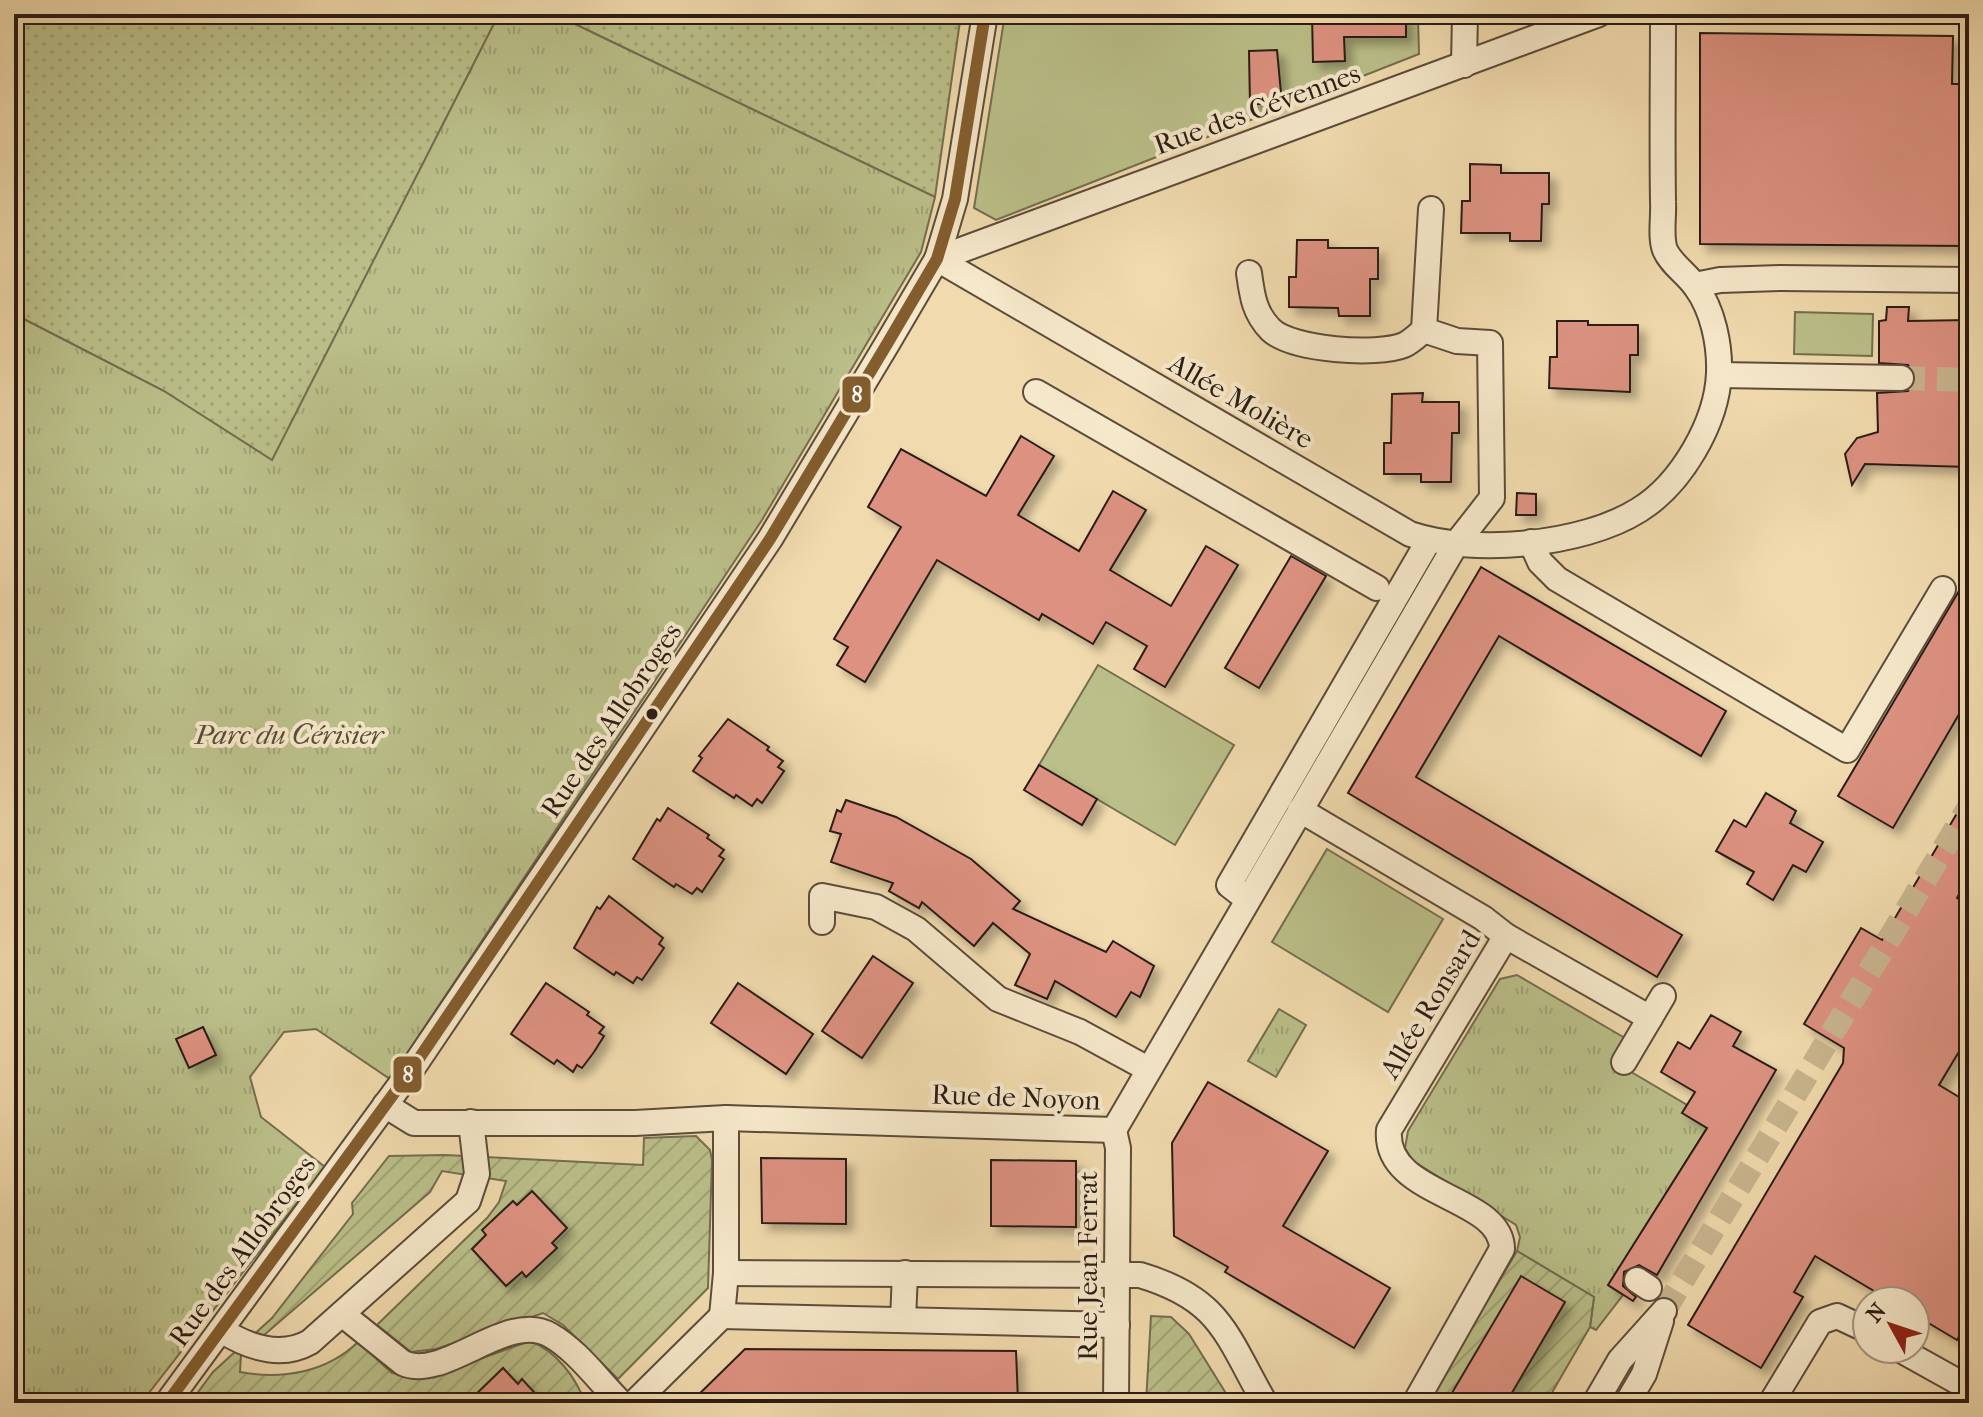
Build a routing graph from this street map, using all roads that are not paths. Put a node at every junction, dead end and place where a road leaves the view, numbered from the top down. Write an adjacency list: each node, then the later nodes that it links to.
1 (985, 14): 7 (street, Rue des Allobroges)
2 (1465, 14): 5 (street)
3 (1599, 14): 5 (street, Rue des Cévennes)
4 (1663, 14): 10 (street)
5 (1464, 65): 7 (street, Rue des Cévennes)
6 (1431, 209): 11 (street)
7 (937, 259): 15 (street, Allée Molière); 28 (street, Rue des Allobroges)
8 (1249, 273): 11 (street)
9 (1969, 280): 10 (street)
10 (1695, 285): 12 (street)
11 (1424, 330): 17 (street, Rue de Noyon)
12 (1719, 375): 13 (street); 16 (street, Allée Molière)
13 (1901, 378)
14 (1036, 392): 18 (street)
15 (1429, 540): 17 (street, Allée Molière); 21 (street)
16 (1531, 542): 17 (street, Allée Molière); 19 (street)
17 (1456, 544): 20 (street, Rue de Noyon)
18 (1377, 588)
19 (1943, 589)
20 (1300, 810): 21 (street, Rue de Noyon); 23 (street, Allée Ronsard)
21 (1247, 899): 27 (street, Rue de Noyon)
22 (822, 922): 27 (street)
23 (1506, 936): 25 (street); 49 (street, Allée Ronsard)
24 (1663, 996): 25 (street)
25 (1650, 1018): 26 (street)
26 (1624, 1062)
27 (1148, 1069): 31 (street, Rue de Noyon)
28 (385, 1105): 30 (street, Rue de Noyon); 40 (street, Rue des Allobroges)
29 (726, 1118): 30 (street, Rue de Noyon); 31 (street, Rue de Noyon); 32 (street)
30 (471, 1122): 35 (street)
31 (1114, 1130): 34 (street, Rue Jean Ferrat)
32 (726, 1273): 33 (street); 36 (street)
33 (905, 1273): 34 (street); 37 (street)
34 (1118, 1274): 39 (street, Rue Jean Ferrat); 48 (street)
35 (342, 1314): 40 (street); 45 (street)
36 (722, 1316): 37 (street); 46 (street)
37 (903, 1320): 39 (street)
38 (1851, 1323): 51 (street)
39 (1117, 1325): 47 (street, Rue Jean Ferrat)
40 (221, 1330): 44 (street, Rue des Allobroges)
41 (1928, 1365): 42 (street)
42 (1969, 1388)
43 (1600, 1396): 50 (street); 50 (street)
44 (167, 1403)
45 (621, 1403)
46 (634, 1403)
47 (1116, 1403)
48 (1265, 1403)
49 (1415, 1403)
50 (1628, 1403)
51 (1771, 1403)

